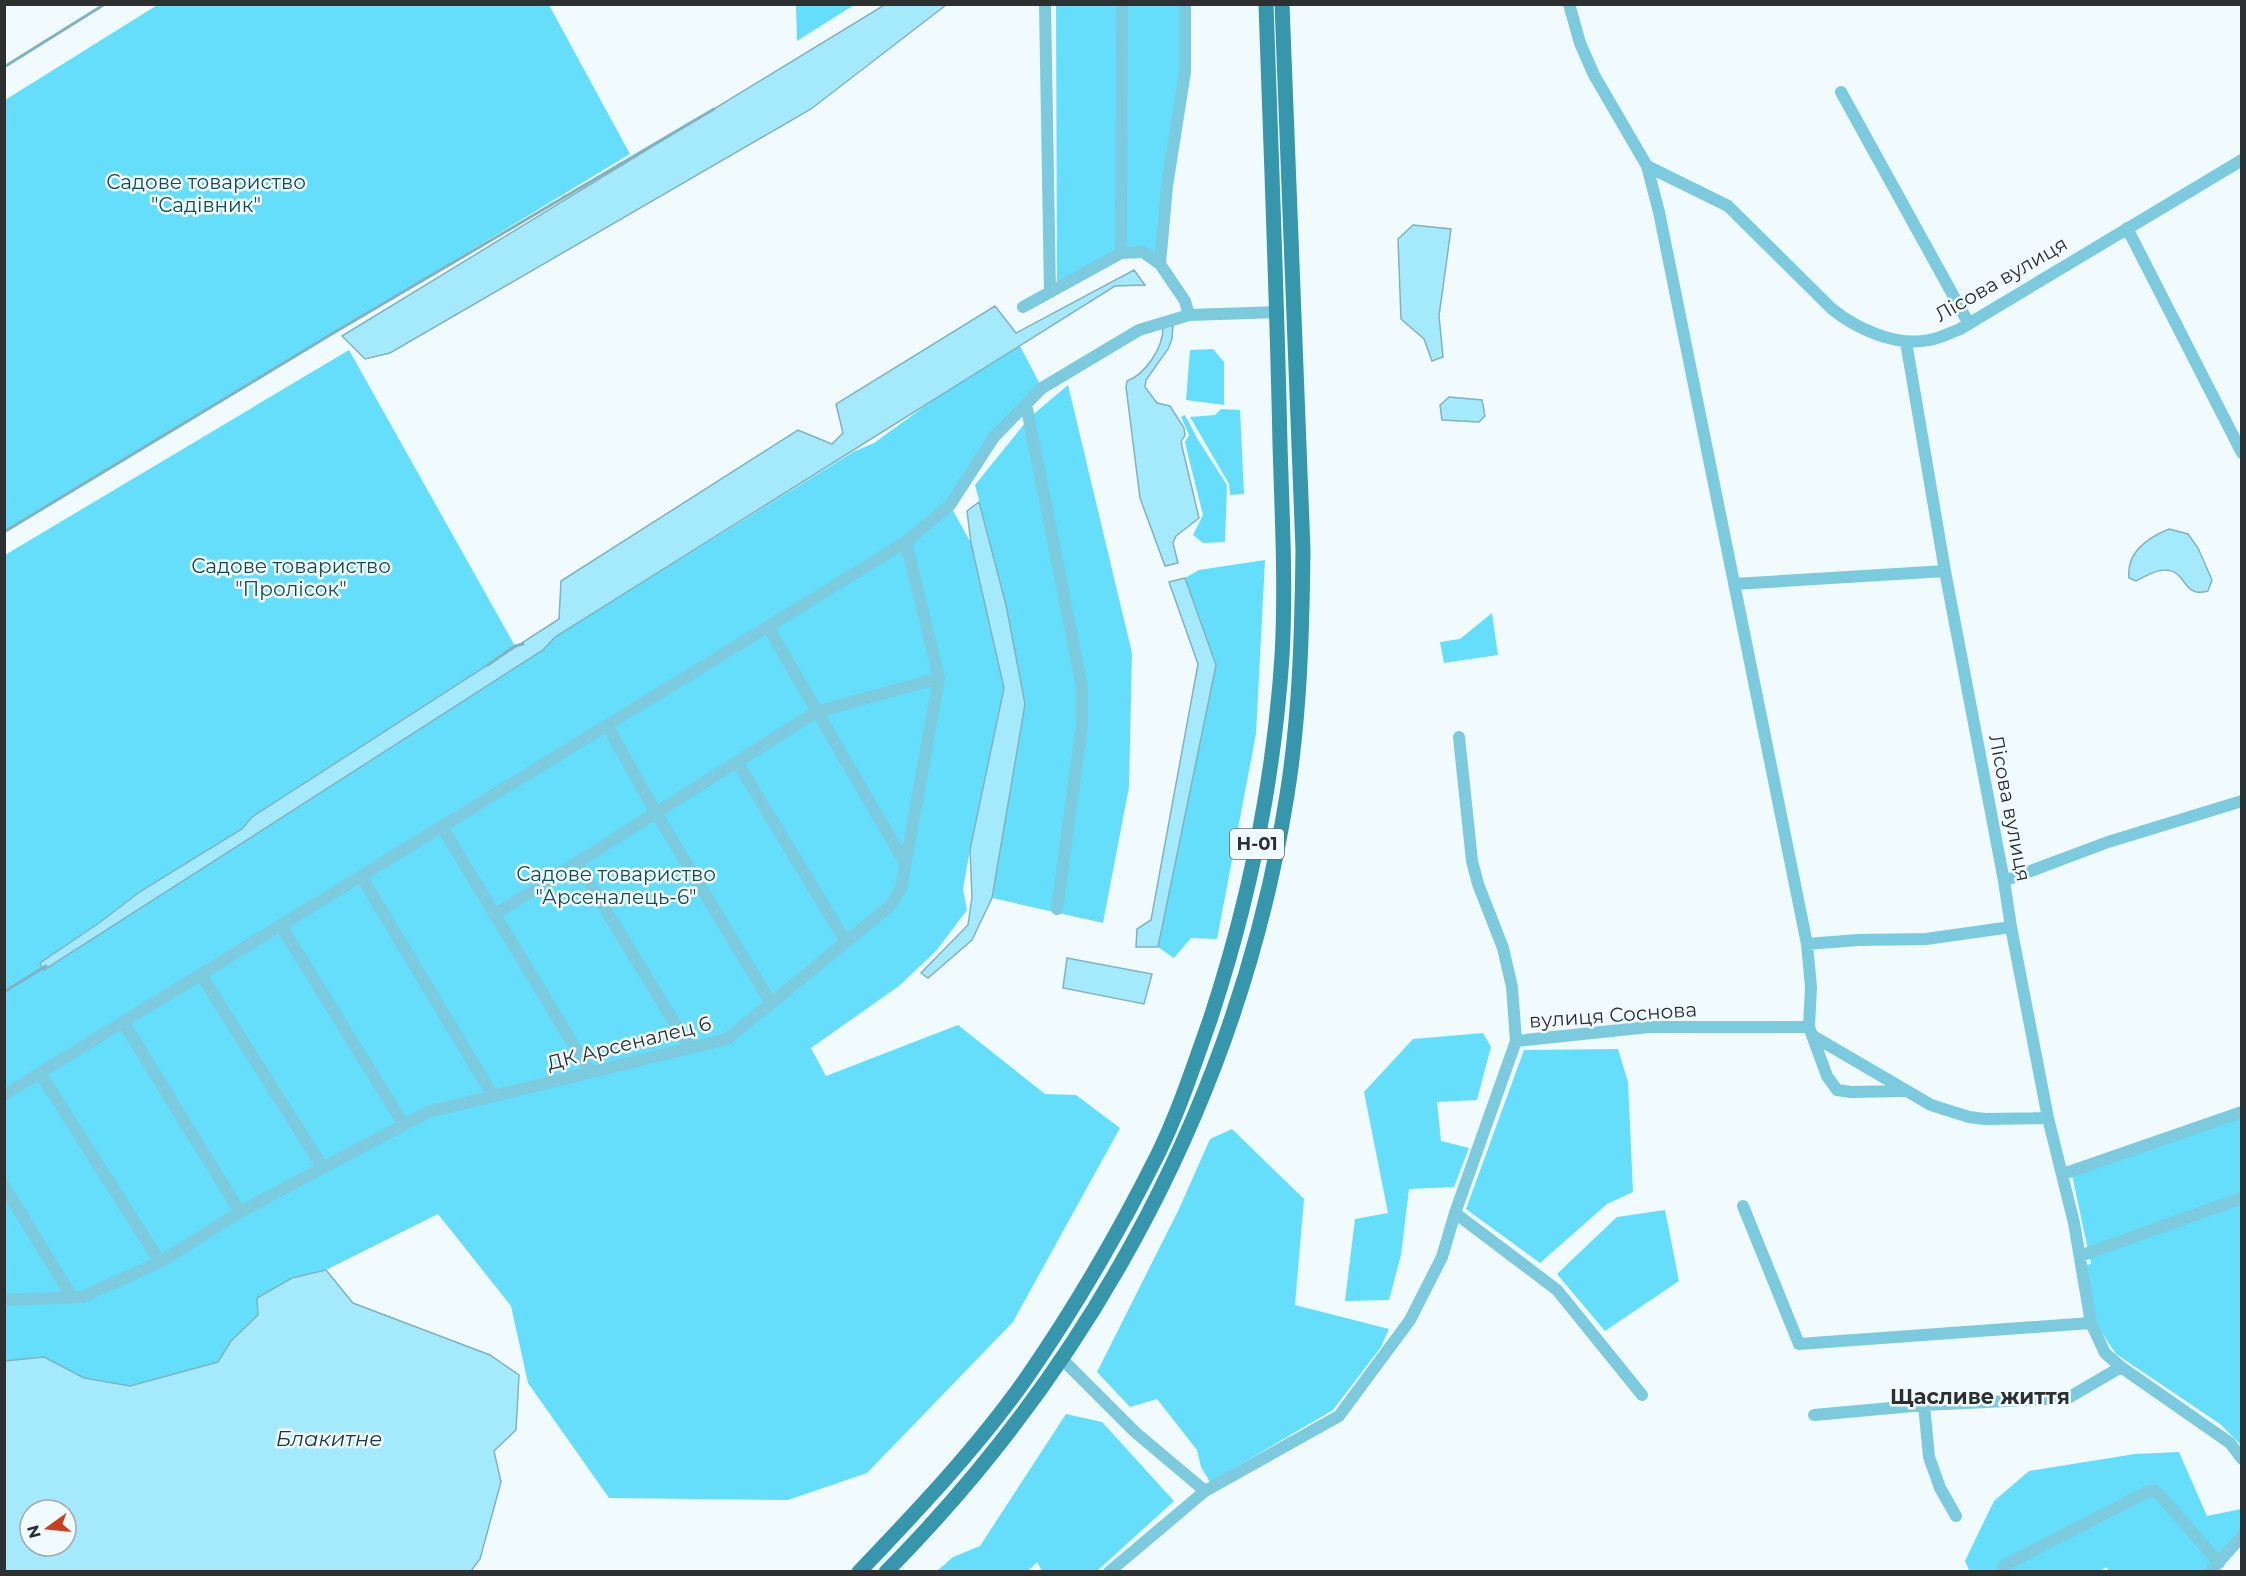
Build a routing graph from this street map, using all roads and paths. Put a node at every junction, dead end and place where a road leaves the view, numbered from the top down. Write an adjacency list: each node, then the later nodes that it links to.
1 (1045, 4): 13 (street)
2 (1122, 4): 11 (street)
3 (1185, 4): 12 (street)
4 (1266, 4): 15 (main road, Н-01)
5 (1282, 4): 69 (main road, Н-01)
6 (1569, 4): 9 (street)
7 (1841, 92): 17 (street)
8 (2241, 161): 10 (street, Лісова вулиця)
9 (1647, 166): 18 (street); 23 (street)
10 (2127, 228): 17 (street, Лісова вулиця); 20 (street)
11 (1121, 253): 12 (street); 13 (street)
12 (1160, 264): 16 (street)
13 (1050, 292): 14 (street)
14 (1023, 307)
15 (1278, 312): 16 (street); 80 (main road, Н-01)
16 (1189, 315): 19 (street)
17 (1969, 324): 18 (street, Лісова вулиця)
18 (1906, 342): 22 (street, Лісова вулиця)
19 (1026, 404): 21 (street); 37 (street)
20 (2241, 453)
21 (906, 542): 24 (street); 25 (street, ДК Арсеналец 6)
22 (1945, 571): 23 (street); 36 (street, Лісова вулиця)
23 (1734, 584): 42 (street)
24 (768, 627): 26 (street); 27 (street)
25 (939, 678): 26 (street); 34 (street, ДК Арсеналец 6)
26 (816, 712): 29 (street); 34 (street)
27 (607, 725): 31 (street); 32 (street)
28 (1459, 737): 47 (street, вулиця Соснова)
29 (736, 762): 31 (street); 41 (street)
30 (2241, 801): 36 (street)
31 (656, 813): 33 (street); 44 (street)
32 (442, 827): 35 (street); 38 (street)
33 (577, 863): 38 (street); 48 (street)
34 (905, 863): 41 (street, ДК Арсеналец 6)
35 (361, 876): 39 (street); 53 (street)
36 (2004, 881): 40 (street, Лісова вулиця)
37 (1057, 909)
38 (494, 915): 49 (street)
39 (280, 926): 43 (street); 56 (street)
40 (2011, 927): 42 (street); 55 (street, Лісова вулиця)
41 (846, 942): 44 (street, ДК Арсеналец 6)
42 (1807, 944): 46 (street)
43 (201, 975): 45 (street); 57 (street)
44 (771, 1003): 48 (street, ДК Арсеналец 6)
45 (123, 1022): 50 (street); 62 (street)
46 (1811, 1031): 47 (street, вулиця Соснова); 51 (street); 51 (street)
47 (1516, 1041): 63 (street)
48 (690, 1048): 49 (street, ДК Арсеналец 6)
49 (590, 1072): 53 (street, ДК Арсеналец 6)
50 (40, 1073): 52 (street); 65 (street)
51 (1904, 1091): 55 (street)
52 (4, 1095)
53 (494, 1096): 56 (street, ДК Арсеналец 6)
54 (2241, 1112): 58 (street)
55 (2048, 1118): 58 (street, Лісова вулиця)
56 (404, 1125): 57 (street, ДК Арсеналец 6)
57 (323, 1168): 62 (street, ДК Арсеналец 6)
58 (2063, 1174): 64 (street, Лісова вулиця)
59 (4, 1186): 66 (street)
60 (2241, 1198): 64 (street)
61 (1743, 1206): 68 (street)
62 (240, 1212): 65 (street, ДК Арсеналец 6)
63 (1455, 1213): 71 (street); 75 (street)
64 (2080, 1256): 68 (street, Лісова вулиця)
65 (160, 1262): 66 (street, ДК Арсеналец 6)
66 (72, 1298): 67 (street, ДК Арсеналец 6)
67 (4, 1300)
68 (2091, 1323): 70 (street, Лісова вулиця)
69 (1063, 1360): 75 (street); 81 (main road, Н-01)
70 (2121, 1368): 72 (street); 74 (street, Лісова вулиця)
71 (1642, 1395)
72 (1924, 1405): 73 (street); 76 (street)
73 (1814, 1415)
74 (2241, 1460)
75 (1204, 1491): 82 (street)
76 (1956, 1516)
77 (2241, 1536): 79 (street)
78 (2003, 1566): 79 (street)
79 (2214, 1567)
80 (859, 1572)
81 (886, 1572)
82 (1109, 1572)

